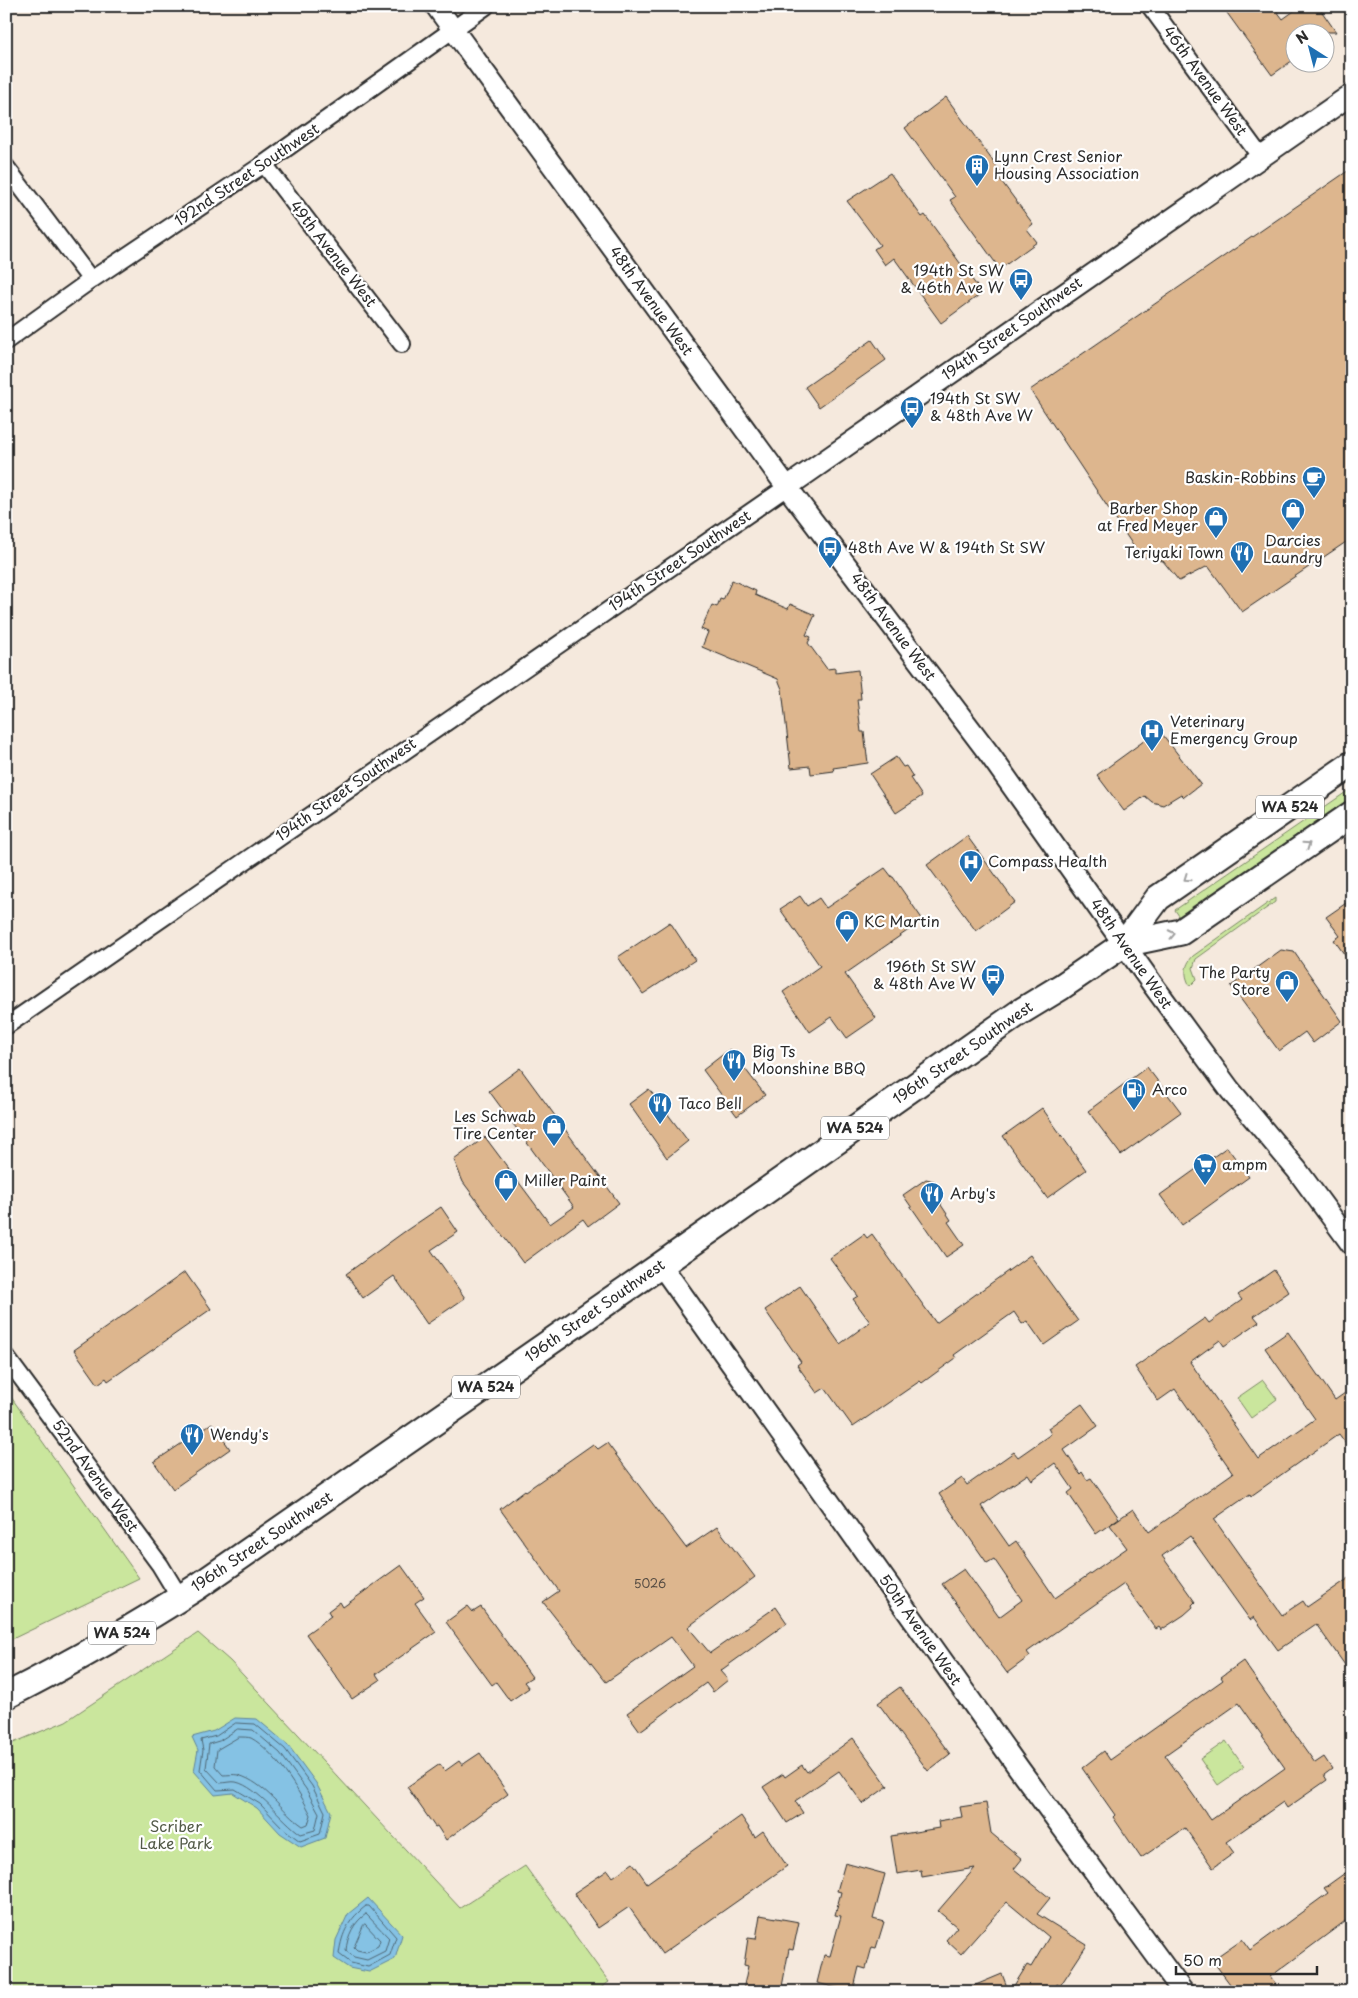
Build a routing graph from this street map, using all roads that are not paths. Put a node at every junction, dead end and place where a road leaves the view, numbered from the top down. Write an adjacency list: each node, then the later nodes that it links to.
1 (436, 6): 4 (street, 48th Avenue West)
2 (486, 6): 4 (street, 192nd Street Southwest)
3 (1150, 6): 6 (street, 46th Avenue West)
4 (453, 30): 7 (street, 192nd Street Southwest); 12 (street, 48th Avenue West)
5 (1352, 94): 6 (street, 194th Street Southwest)
6 (1260, 156): 12 (street, 194th Street Southwest)
7 (264, 164): 9 (street, 192nd Street Southwest); 11 (street, 49th Avenue West)
8 (6, 167): 9 (street)
9 (91, 280): 10 (street, 192nd Street Southwest)
10 (6, 341)
11 (402, 344)
12 (787, 487): 15 (street, 48th Avenue West); 16 (street, 194th Street Southwest)
13 (1352, 764): 15 (main road, 196th Street Southwest / WA 524, one-way to 15)
14 (1352, 814): 15 (main road, 196th Street Southwest, one-way to 14)
15 (1124, 944): 17 (street, 48th Avenue West); 18 (main road, 196th Street Southwest / WA 524)
16 (6, 1026)
17 (1352, 1245)
18 (661, 1265): 20 (main road, 196th Street Southwest / WA 524); 22 (street, 50th Avenue West)
19 (6, 1356): 20 (street, 52nd Avenue West)
20 (180, 1598): 21 (main road, 196th Street Southwest / WA 524)
21 (6, 1696)
22 (1183, 1992)

